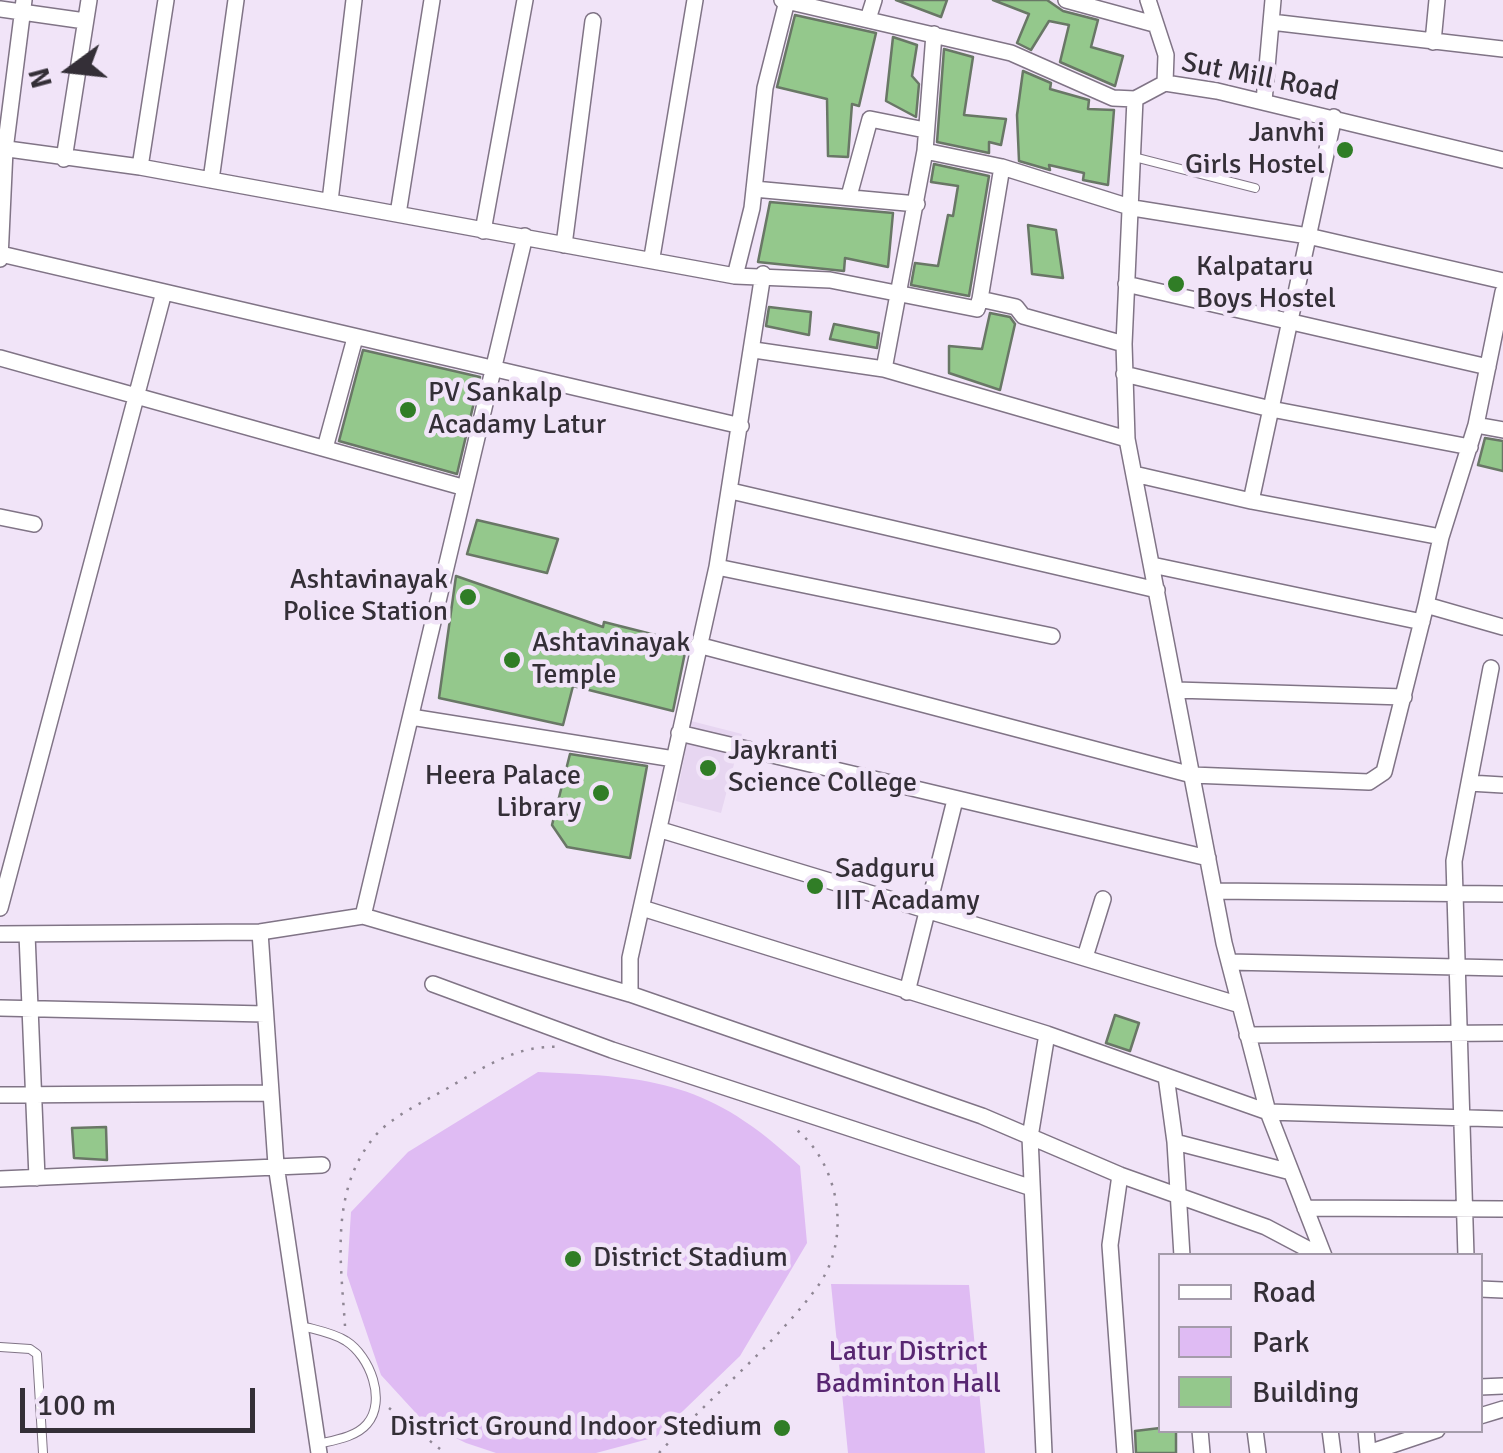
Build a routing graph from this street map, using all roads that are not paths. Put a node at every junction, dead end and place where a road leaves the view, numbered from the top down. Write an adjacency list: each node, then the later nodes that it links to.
1 (89, 0): 18 (street)
2 (166, 0): 34 (street)
3 (236, 0): 36 (street)
4 (354, 0): 40 (street)
5 (432, 0): 43 (street)
6 (525, 0): 44 (street)
7 (695, 0): 49 (street)
8 (874, 0): 16 (street)
9 (1066, 0): 20 (street)
10 (1148, 0): 20 (street)
11 (1273, 0): 19 (street)
12 (1436, 0): 22 (street)
13 (784, 1): 16 (street); 37 (street)
14 (24, 8): 15 (street); 18 (street); 29 (street)
15 (0, 10)
16 (868, 19): 21 (street)
17 (593, 21): 47 (street)
18 (86, 22): 32 (street)
19 (1271, 22): 22 (street); 26 (street)
20 (1154, 24): 24 (street)
21 (934, 34): 25 (street); 28 (street)
22 (1433, 42): 23 (street)
23 (1503, 49)
24 (1165, 83): 25 (street, Sut Mill Road); 26 (street, Sut Mill Road)
25 (1135, 99): 31 (street)
26 (1264, 101): 27 (street, Sut Mill Road)
27 (1334, 117): 33 (street, Sut Mill Road); 46 (street)
28 (925, 130): 30 (street); 39 (street)
29 (3, 149): 32 (street); 48 (street)
30 (925, 151): 35 (street); 41 (street)
31 (1134, 157): 38 (lane); 42 (street)
32 (64, 159): 34 (street)
33 (1503, 160)
34 (140, 168): 36 (street)
35 (1002, 168): 42 (street); 57 (street)
36 (212, 180): 40 (street)
37 (754, 188): 39 (street); 51 (street)
38 (1254, 188)
39 (849, 196): 41 (street)
40 (330, 201): 43 (street)
41 (917, 204): 56 (street)
42 (1133, 208): 46 (street); 53 (street)
43 (398, 214): 44 (street)
44 (482, 230): 45 (street)
45 (525, 236): 47 (street); 66 (street)
46 (1308, 236): 52 (street); 58 (street)
47 (564, 246): 49 (street)
48 (0, 257): 54 (street)
49 (652, 257): 51 (street)
50 (764, 274): 51 (street); 56 (street); 62 (street)
51 (736, 276)
52 (1503, 281)
53 (1126, 284): 58 (street); 61 (street)
54 (164, 292): 59 (street); 68 (street)
55 (1503, 292): 60 (street)
56 (898, 296): 57 (street); 64 (street)
57 (980, 299): 61 (street)
58 (1289, 324): 65 (street); 69 (street)
59 (355, 338): 66 (street); 75 (street)
60 (1498, 339): 65 (street)
61 (1124, 344): 67 (street)
62 (754, 350): 64 (street); 71 (street)
63 (0, 358): 68 (street)
64 (884, 368): 73 (street)
65 (1488, 368): 70 (street)
66 (490, 370): 71 (street); 77 (street)
67 (1124, 374): 69 (street); 73 (street)
68 (136, 396): 75 (street); 107 (street)
69 (1271, 409): 74 (street); 79 (street)
70 (1476, 424): 72 (street); 74 (street)
71 (741, 426): 78 (street)
72 (1503, 430)
73 (1127, 439): 76 (street)
74 (1470, 447): 82 (street)
75 (325, 448): 77 (street)
76 (1134, 474): 79 (street); 83 (street)
77 (462, 486): 94 (street)
78 (731, 492): 84 (street); 85 (street)
79 (1250, 502): 82 (street)
80 (0, 518): 81 (street)
81 (34, 524)
82 (1441, 537): 86 (street)
83 (1152, 566): 85 (street); 87 (street)
84 (717, 568): 89 (street); 90 (street)
85 (1157, 590): 92 (street)
86 (1426, 605): 87 (street); 88 (street)
87 (1422, 622): 93 (street)
88 (1503, 627)
89 (1052, 636)
90 (698, 645): 95 (street); 97 (street)
91 (1491, 668): 98 (street)
92 (1176, 690): 93 (street); 97 (street)
93 (1404, 697): 97 (street)
94 (411, 716): 96 (street); 110 (street)
95 (679, 733): 96 (street); 100 (street)
96 (674, 758): 101 (street)
97 (1192, 775): 102 (street)
98 (1469, 783): 99 (street); 104 (street)
99 (1503, 784)
100 (955, 800): 102 (street); 109 (street)
101 (661, 830): 108 (street); 109 (street)
102 (1208, 858): 103 (street)
103 (1214, 891): 104 (street); 115 (street)
104 (1455, 893): 105 (street); 116 (street)
105 (1503, 894)
106 (1103, 899): 114 (street)
107 (0, 908)
108 (642, 908): 119 (street); 120 (street)
109 (928, 910): 114 (street); 119 (street)
110 (363, 916): 111 (street); 120 (street)
111 (260, 932): 113 (street); 124 (street)
112 (0, 934): 113 (street)
113 (27, 934): 123 (street)
114 (1085, 958): 121 (street)
115 (1229, 962): 116 (street); 121 (street)
116 (1456, 968): 117 (street); 125 (street)
117 (1503, 968)
118 (434, 984): 144 (street)
119 (907, 992): 127 (street)
120 (630, 994): 136 (street)
121 (1240, 1005): 128 (street)
122 (0, 1008): 123 (street)
123 (27, 1008): 124 (street); 132 (street)
124 (265, 1014): 130 (street)
125 (1458, 1032): 126 (street); 128 (street); 134 (street)
126 (1503, 1033)
127 (1047, 1034): 129 (street); 136 (street)
128 (1247, 1035): 133 (street)
129 (1166, 1076): 133 (street); 137 (street)
130 (269, 1093): 132 (street); 138 (street)
131 (0, 1095): 132 (street)
132 (33, 1095): 142 (street)
133 (1268, 1112): 134 (street); 140 (street)
134 (1459, 1118): 135 (street); 147 (street)
135 (1503, 1119)
136 (1030, 1137): 141 (street); 144 (street)
137 (1176, 1142): 140 (street); 145 (street)
138 (276, 1165): 139 (street); 142 (street); 153 (street)
139 (322, 1165)
140 (1291, 1172): 146 (street)
141 (1120, 1176): 145 (street); 159 (street)
142 (37, 1178): 143 (street)
143 (0, 1180)
144 (1032, 1188): 158 (street)
145 (1176, 1194): 149 (street); 150 (street)
146 (1304, 1208): 147 (street); 151 (street)
147 (1464, 1209): 148 (street); 152 (street)
148 (1503, 1209)
149 (1182, 1253)
150 (1316, 1253)
151 (1321, 1253)
152 (1466, 1253)
153 (302, 1326): 156 (street); 156 (lane)
154 (0, 1347): 157 (lane)
155 (1428, 1433): 160 (street)
156 (318, 1449)
157 (43, 1453)
158 (1044, 1453)
159 (1126, 1453)
160 (1368, 1453)

